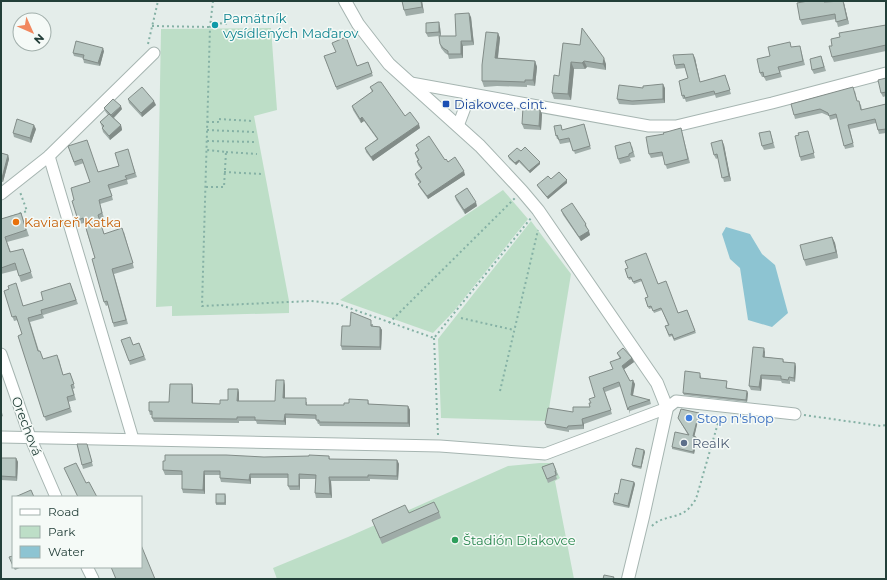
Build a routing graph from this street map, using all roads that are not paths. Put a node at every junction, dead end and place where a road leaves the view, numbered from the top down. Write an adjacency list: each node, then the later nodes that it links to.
1 (345, 1): 4 (street)
2 (154, 53): 7 (street)
3 (886, 73): 5 (street)
4 (411, 83): 5 (street); 6 (street)
5 (470, 94): 6 (street)
6 (458, 126): 10 (street)
7 (49, 156): 8 (street); 14 (street)
8 (1, 194)
9 (1, 354): 13 (street, Orechová)
10 (667, 408): 11 (street); 14 (street); 18 (street)
11 (795, 414)
12 (1, 437): 13 (street)
13 (30, 437): 14 (street); 15 (street, Orechová)
14 (133, 439)
15 (56, 496)
16 (88, 568): 17 (street)
17 (93, 579)
18 (628, 579)

